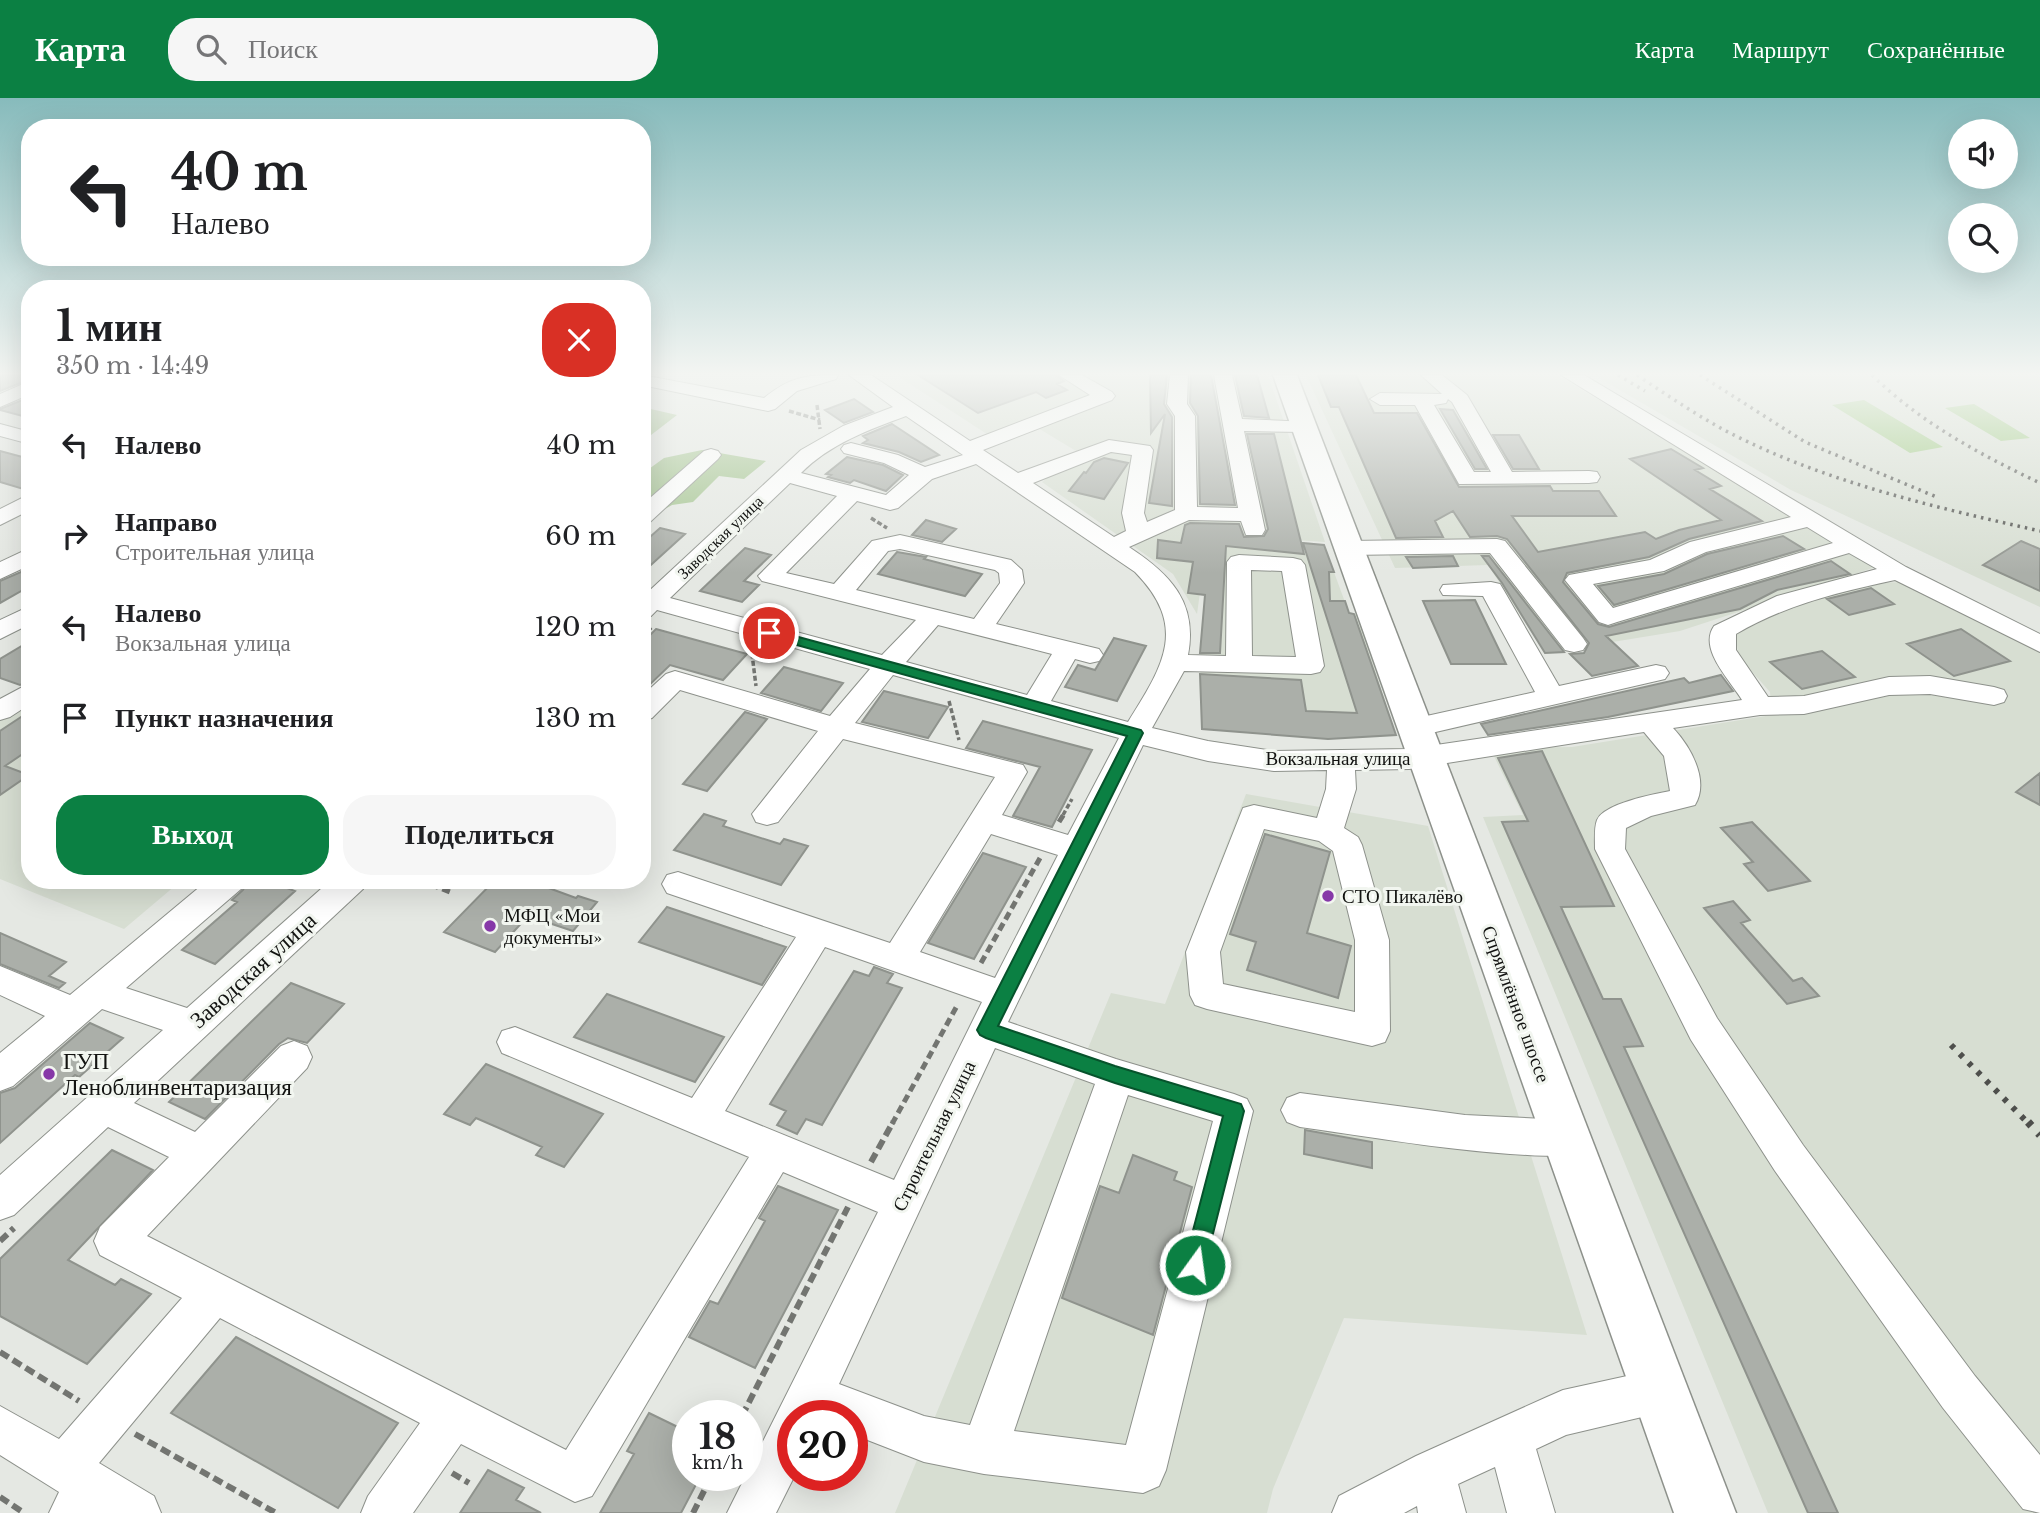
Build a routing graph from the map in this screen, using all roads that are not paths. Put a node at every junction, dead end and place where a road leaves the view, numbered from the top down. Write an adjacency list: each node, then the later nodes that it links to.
1 (829, 441): 14 (street, Заводская улица)
2 (960, 441): 11 (street, Строительная улица)
3 (1002, 441): 11 (street)
4 (1185, 441): 21 (street)
5 (1234, 441): 21 (street)
6 (1309, 441): 26 (main road, Спрямлённое шоссе)
7 (1445, 441): 16 (street)
8 (1484, 441): 16 (street)
9 (1681, 441): 23 (street)
10 (851, 449): 13 (street)
11 (976, 452): 13 (street); 17 (street, Строительная улица)
12 (711, 454): 20 (street)
13 (924, 474): 18 (street)
14 (785, 475): 18 (street); 32 (street, Заводская улица)
15 (1589, 477): 16 (street)
16 (1505, 478)
17 (1018, 481): 24 (street, Строительная улица); 24 (street)
18 (848, 497): 31 (street)
19 (21, 506): 22 (street)
20 (651, 509)
21 (1186, 513): 24 (street)
22 (0, 518)
23 (1813, 519): 25 (street); 25 (street)
24 (1126, 539): 40 (street, Строительная улица)
25 (1854, 544): 29 (street)
26 (1348, 548): 38 (street); 54 (main road, Спрямлённое шоссе)
27 (21, 560): 28 (street)
28 (0, 572)
29 (1898, 572): 39 (street); 49 (street)
30 (1452, 590): 44 (street)
31 (839, 594): 34 (street); 36 (street)
32 (651, 598)
33 (651, 604): 42 (street, Вокзальная улица)
34 (932, 617): 36 (street); 42 (street)
35 (21, 618): 37 (street)
36 (980, 628): 48 (street)
37 (0, 631)
38 (1574, 644)
39 (2040, 644)
40 (1174, 663): 41 (street); 53 (street, Строительная улица)
41 (1239, 664): 41 (street)
42 (889, 667): 48 (street, Вокзальная улица); 52 (street)
43 (1656, 673): 44 (street)
44 (1552, 696): 54 (street)
45 (1994, 696): 49 (street)
46 (21, 698): 50 (street)
47 (651, 703): 52 (street)
48 (1034, 706): 53 (street, Вокзальная улица)
49 (1760, 706): 51 (street)
50 (0, 711)
51 (1651, 723): 54 (street); 92 (street)
52 (838, 727): 56 (street); 57 (street)
53 (1135, 733): 55 (street, Вокзальная улица); 59 (street, Строительная улица)
54 (1419, 743): 55 (street, Вокзальная улица); 77 (main road, Спрямлённое шоссе)
55 (1341, 760): 58 (street)
56 (767, 814)
57 (985, 821): 59 (street); 64 (street)
58 (1328, 832): 58 (street)
59 (1063, 845): 66 (street, Строительная улица)
60 (678, 884): 63 (street)
61 (220, 889): 67 (street)
62 (342, 889): 68 (street, Заводская улица)
63 (817, 932): 64 (street); 76 (street)
64 (898, 959): 66 (street)
65 (0, 980): 67 (street)
66 (1004, 995): 69 (street, Строительная улица)
67 (87, 1004): 68 (street); 72 (street)
68 (193, 1025): 74 (street, Заводская улица)
69 (986, 1030): 73 (street); 81 (street, Строительная улица)
70 (515, 1042): 76 (street)
71 (294, 1057): 79 (street)
72 (0, 1075)
73 (1115, 1075): 89 (street); 89 (street)
74 (104, 1107): 79 (street); 80 (street, Заводская улица)
75 (1300, 1110): 77 (street)
76 (700, 1119): 78 (street)
77 (1566, 1138): 83 (main road, Спрямлённое шоссе)
78 (775, 1150): 81 (street); 85 (street)
79 (200, 1153): 82 (street)
80 (0, 1201)
81 (901, 1202): 84 (street, Строительная улица)
82 (215, 1293): 85 (street); 91 (street)
83 (1659, 1391): 88 (street); 99 (main road, Спрямлённое шоссе)
84 (807, 1400)
85 (453, 1416): 95 (street)
86 (868, 1427): 89 (street)
87 (0, 1429): 91 (street)
88 (1510, 1439): 93 (street); 98 (street)
89 (984, 1451)
90 (777, 1461): 96 (street, Строительная улица)
91 (77, 1490): 94 (street)
92 (2040, 1492)
93 (1437, 1493): 97 (street)
94 (137, 1513)
95 (385, 1513)
96 (751, 1513)
97 (1356, 1513)
98 (1531, 1513)
99 (1705, 1513)

